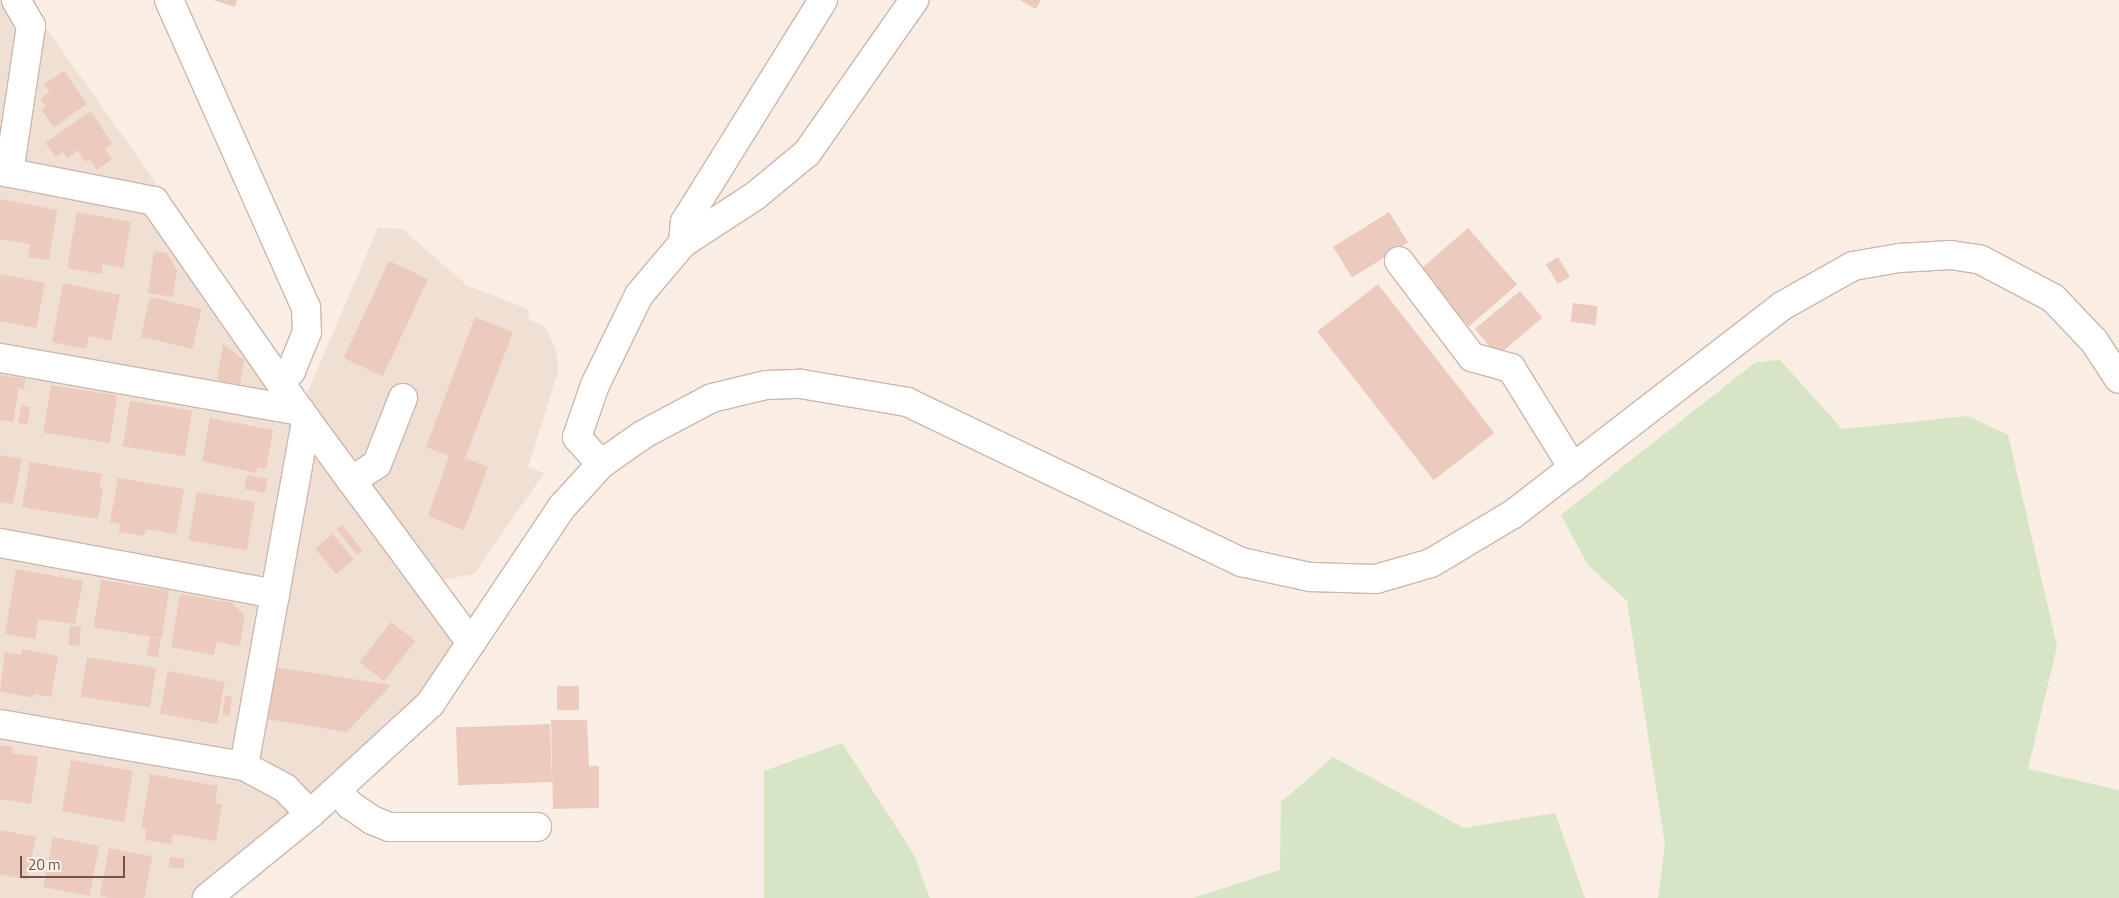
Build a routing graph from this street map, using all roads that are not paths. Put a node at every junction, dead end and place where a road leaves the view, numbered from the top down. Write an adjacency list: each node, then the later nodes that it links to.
1 (16, 0): 5 (street)
2 (169, 0): 10 (street)
3 (823, 0): 6 (street)
4 (914, 0): 6 (street)
5 (4, 172): 10 (street)
6 (683, 243): 13 (street)
7 (1399, 261): 14 (street)
8 (0, 358): 12 (street)
9 (2119, 379): 14 (street)
10 (281, 383): 12 (street)
11 (404, 398): 15 (street)
12 (303, 415): 15 (street); 17 (street)
13 (601, 464): 14 (street); 18 (street)
14 (1573, 468)
15 (351, 481): 18 (street)
16 (0, 543): 17 (street)
17 (275, 594): 20 (street)
18 (471, 644): 21 (street)
19 (0, 724): 20 (street)
20 (244, 766): 22 (street)
21 (337, 790): 22 (street); 23 (street)
22 (310, 814): 24 (street)
23 (537, 827)
24 (207, 898)

